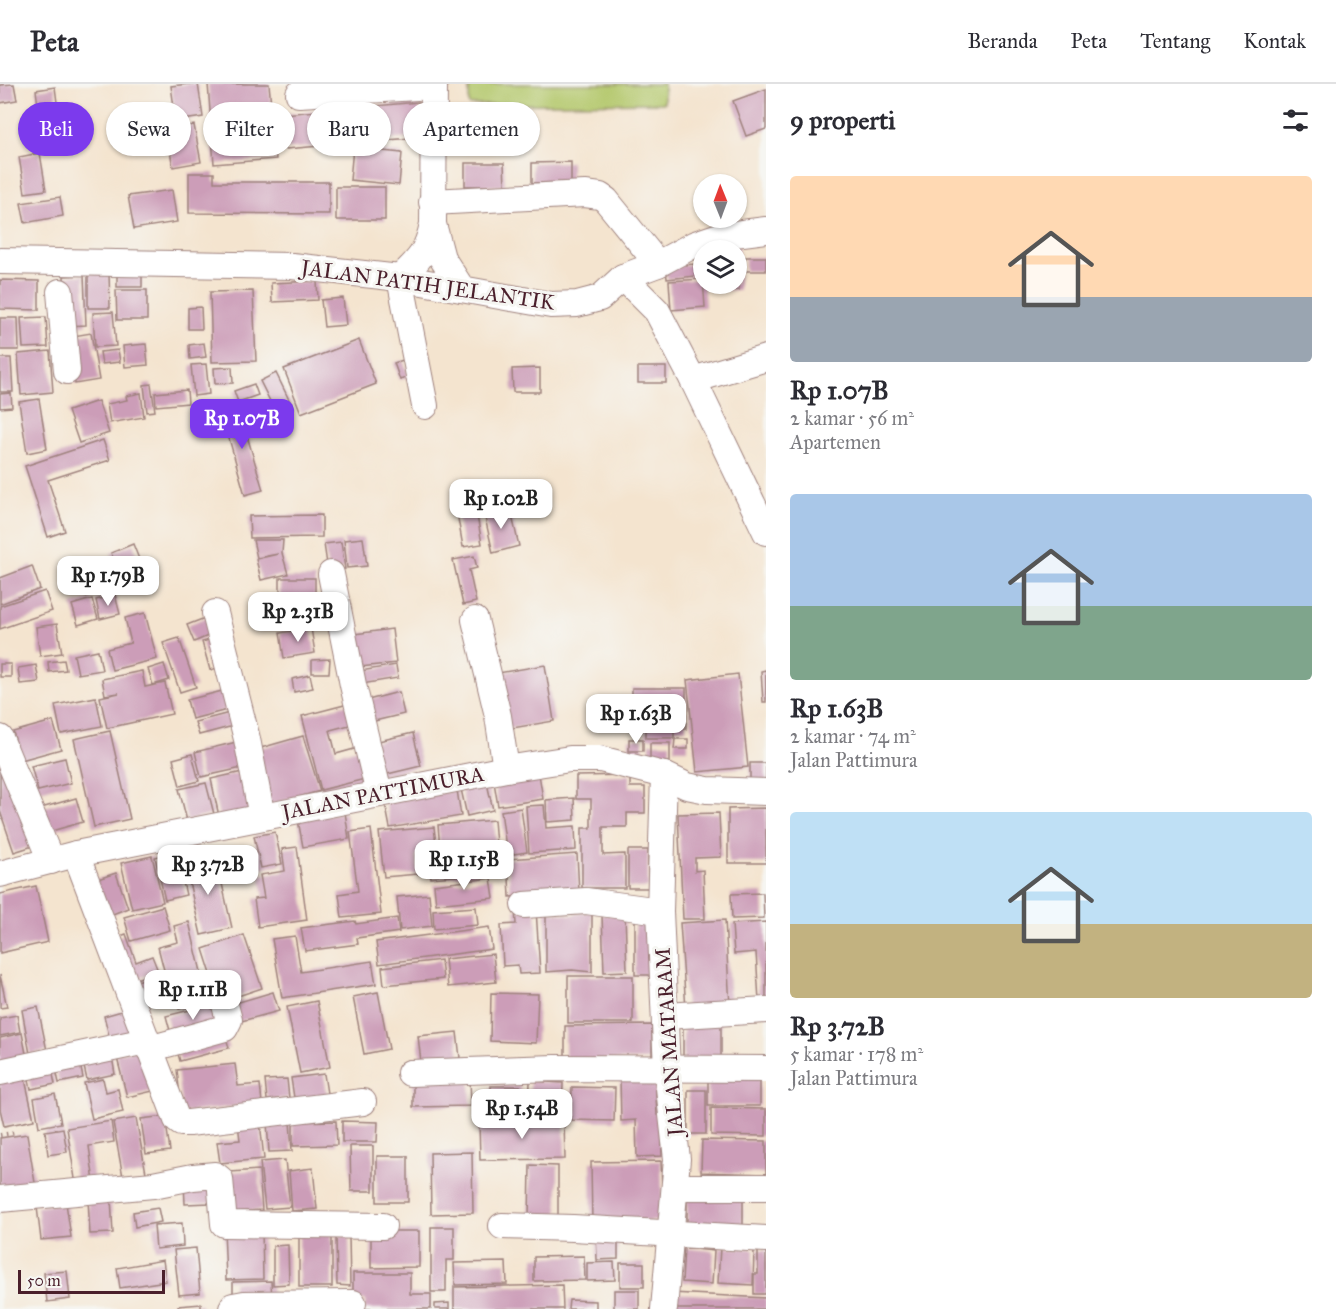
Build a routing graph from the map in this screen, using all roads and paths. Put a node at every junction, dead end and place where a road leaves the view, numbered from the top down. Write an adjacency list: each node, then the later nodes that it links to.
1 (434, 85): 2 (street); 3 (street)
2 (299, 94)
3 (433, 213): 6 (street); 8 (street); 10 (street)
4 (766, 230): 6 (street, JALAN PATIH JELANTIK)
5 (0, 261): 9 (street, JALAN PATIH JELANTIK)
6 (658, 264): 7 (street, JALAN PATIH JELANTIK)
7 (623, 277): 10 (street, JALAN PATIH JELANTIK); 13 (street)
8 (400, 278): 9 (street, JALAN PATIH JELANTIK); 10 (street, JALAN PATIH JELANTIK); 14 (street)
9 (59, 279): 12 (street)
10 (462, 289)
11 (766, 358): 13 (street)
12 (67, 371)
13 (693, 380): 15 (street)
14 (425, 406)
15 (766, 532)
16 (331, 574): 23 (street)
17 (215, 613): 24 (street)
18 (475, 620): 20 (street)
19 (0, 738): 26 (street)
20 (506, 768): 21 (street, JALAN PATTIMURA); 23 (street, JALAN PATTIMURA)
21 (664, 775): 22 (street, JALAN PATTIMURA); 29 (street, JALAN MATARAM)
22 (766, 792)
23 (379, 794): 24 (street, JALAN PATTIMURA)
24 (262, 818): 25 (street, JALAN PATTIMURA)
25 (76, 854): 26 (street, JALAN PATTIMURA); 33 (street)
26 (51, 861): 27 (street, JALAN PATTIMURA)
27 (0, 874)
28 (524, 905): 29 (street)
29 (660, 911): 32 (street, JALAN MATARAM)
30 (225, 1005): 33 (street)
31 (766, 1010): 32 (street)
32 (664, 1016): 35 (street, JALAN MATARAM)
33 (148, 1045): 36 (street); 38 (street)
34 (766, 1069): 35 (street)
35 (667, 1070): 37 (street); 41 (street, JALAN MATARAM)
36 (0, 1072)
37 (410, 1072)
38 (363, 1102)
39 (17, 1132): 40 (path)
40 (0, 1135)
41 (676, 1187): 42 (street); 46 (street, JALAN MATARAM)
42 (766, 1187)
43 (0, 1199): 44 (street)
44 (383, 1226)
45 (502, 1226): 46 (street)
46 (671, 1235): 47 (street); 50 (street, JALAN MATARAM)
47 (766, 1239)
48 (353, 1303): 49 (street)
49 (232, 1309)
50 (664, 1309)

